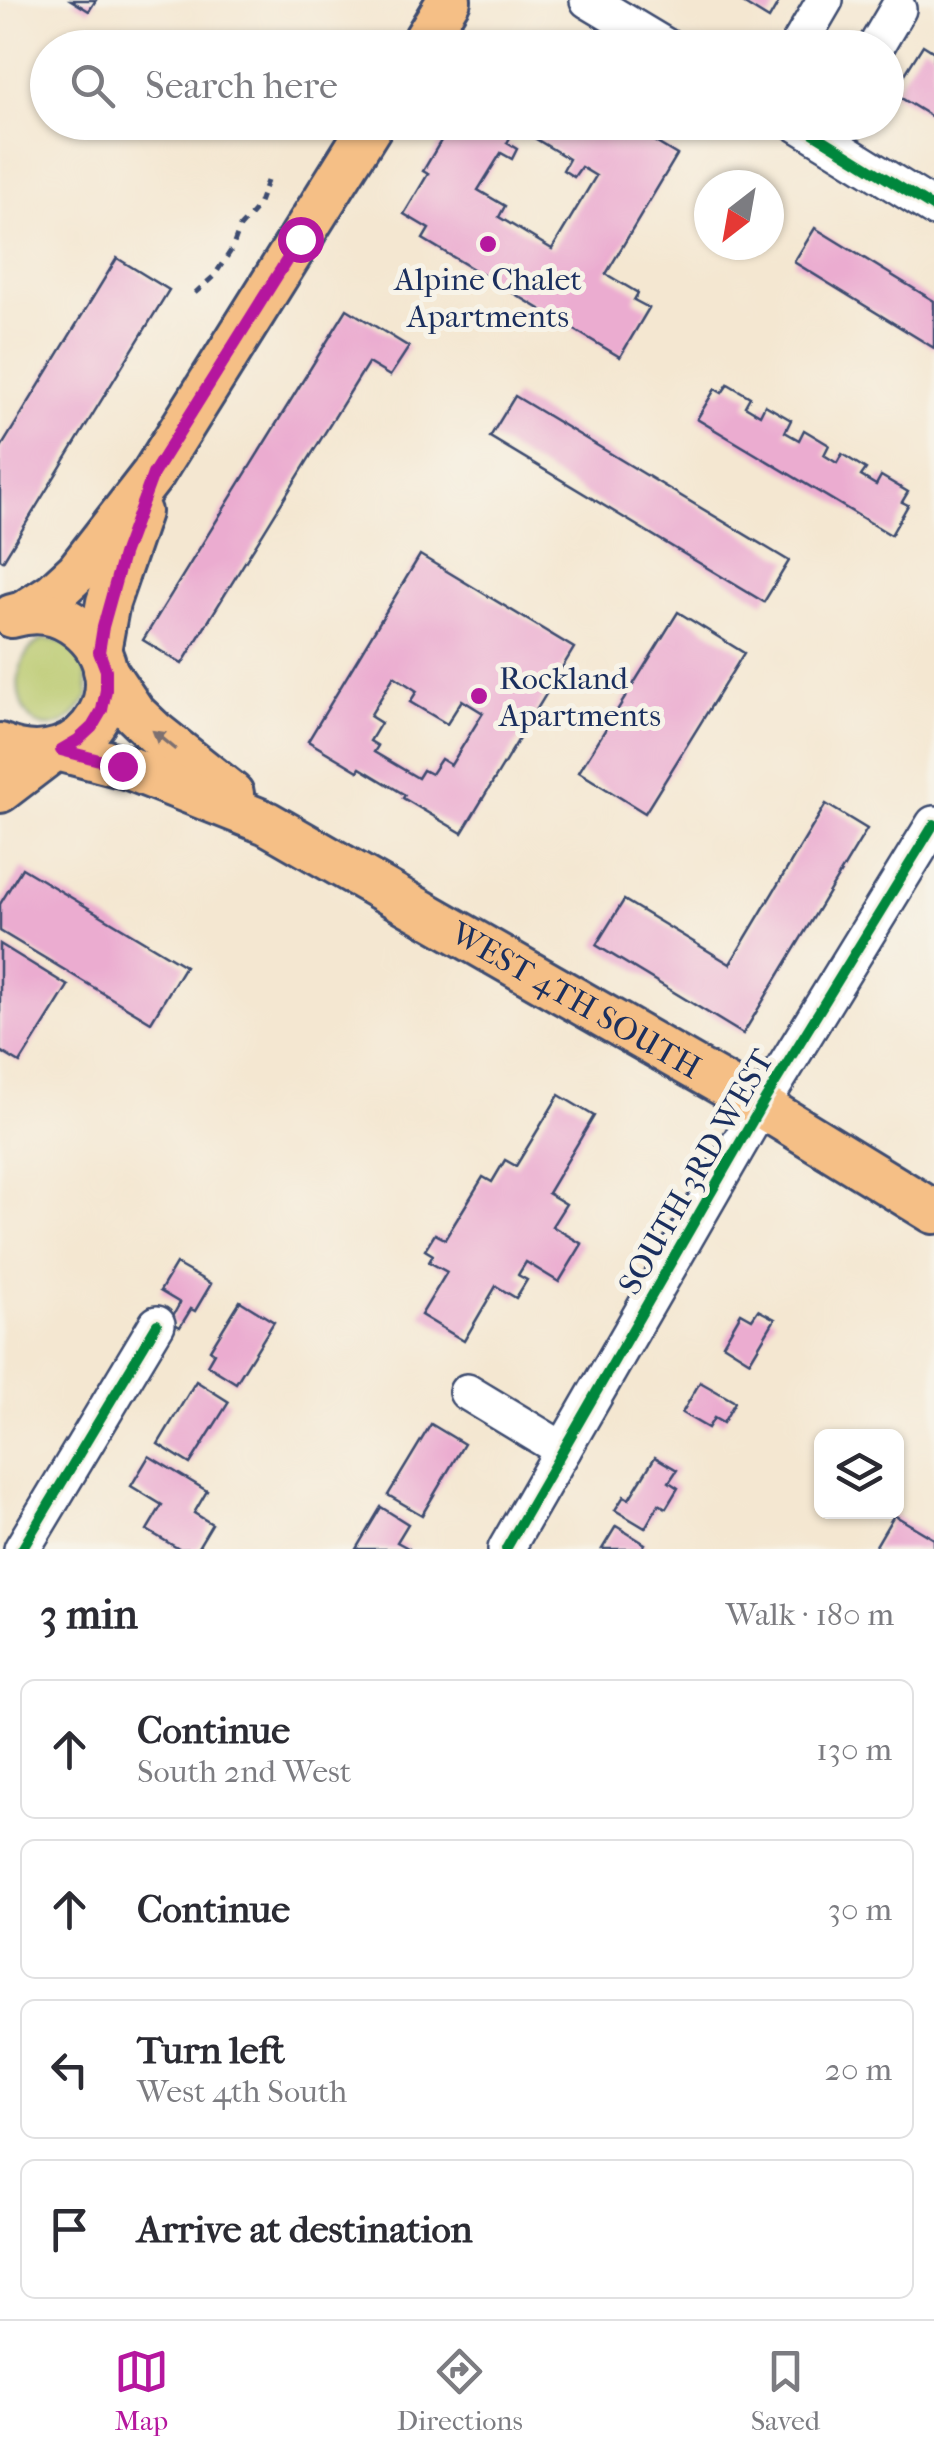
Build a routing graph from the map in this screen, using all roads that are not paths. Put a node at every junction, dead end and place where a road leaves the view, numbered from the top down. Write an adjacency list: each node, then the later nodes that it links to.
1 (450, 0): 5 (main road)
2 (588, 0): 6 (street)
3 (824, 0): 7 (street)
4 (898, 9): 8 (street)
5 (431, 30)
6 (638, 30)
7 (807, 30)
8 (886, 30)
9 (362, 140): 12 (main road)
10 (834, 140): 11 (street)
11 (934, 208)
12 (153, 474): 13 (main road); 14 (main road)
13 (7, 618): 14 (main road, WEST 4TH SOUTH)
14 (102, 661): 16 (main road); 18 (main road, WEST 4TH SOUTH, one-way to 14)
15 (0, 745): 16 (main road, WEST 4TH SOUTH)
16 (56, 751): 17 (main road); 18 (main road, WEST 4TH SOUTH)
17 (0, 791)
18 (267, 822): 20 (main road, WEST 4TH SOUTH)
19 (934, 824): 20 (street, SOUTH 3RD WEST)
20 (762, 1106): 21 (main road, WEST 4TH SOUTH); 24 (street, SOUTH 3RD WEST)
21 (934, 1212)
22 (157, 1324): 25 (street)
23 (467, 1392): 24 (street)
24 (564, 1450): 26 (street, SOUTH 3RD WEST)
25 (22, 1549)
26 (506, 1549)

